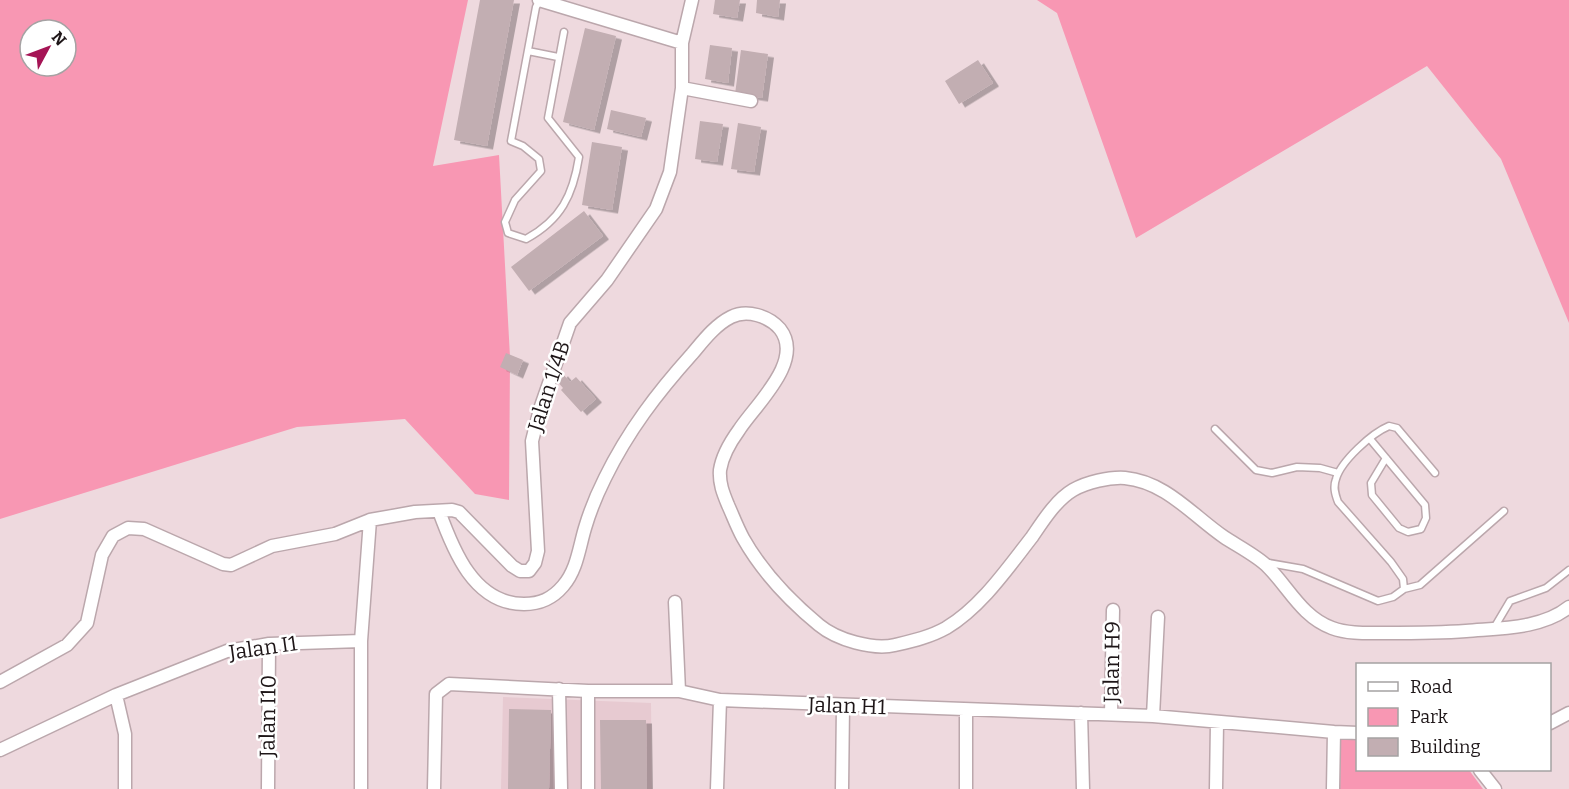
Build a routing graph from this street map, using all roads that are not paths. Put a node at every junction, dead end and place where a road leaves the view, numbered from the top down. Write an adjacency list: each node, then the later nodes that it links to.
1 (539, 0): 4 (street); 5 (lane)
2 (692, 0): 4 (street, Jalan 1/4B)
3 (564, 32): 6 (lane)
4 (682, 43): 7 (street, Jalan 1/4B)
5 (528, 51): 6 (lane); 6 (lane)
6 (558, 57)
7 (682, 88): 8 (street); 14 (street, Jalan 1/4B)
8 (751, 101)
9 (1215, 429): 12 (lane)
10 (1370, 439): 11 (lane); 12 (lane); 13 (lane)
11 (1386, 458): 11 (lane)
12 (1338, 473): 19 (lane)
13 (1436, 473)
14 (439, 511): 16 (street, Jalan 1/4B); 17 (street)
15 (1503, 511): 19 (lane)
16 (370, 520): 25 (street); 27 (street, Jalan 1/4B)
17 (1265, 562): 19 (lane); 24 (street)
18 (1569, 570): 24 (lane)
19 (1404, 589)
20 (675, 602): 30 (street)
21 (1569, 607): 24 (street)
22 (1113, 610): 37 (street, Jalan H9)
23 (1158, 617): 38 (street)
24 (1494, 628)
25 (362, 641): 26 (street, Jalan I1); 47 (street)
26 (269, 644): 31 (street, Jalan I1); 46 (street, Jalan I10)
27 (0, 682)
28 (559, 689): 29 (street, Jalan H1); 48 (street, Jalan H1); 49 (street)
29 (588, 691): 30 (street, Jalan H1); 50 (street)
30 (679, 691): 32 (street, Jalan H1)
31 (116, 695): 43 (street, Jalan I1); 45 (street)
32 (720, 700): 33 (street, Jalan H1); 51 (street)
33 (843, 705): 34 (street, Jalan H1); 52 (street)
34 (966, 710): 35 (street, Jalan H1); 53 (street)
35 (1081, 713): 37 (street, Jalan H1); 54 (street)
36 (1569, 713): 39 (street)
37 (1111, 714): 38 (street, Jalan H1)
38 (1154, 716): 40 (street, Jalan H1)
39 (1551, 722)
40 (1217, 723): 41 (street, Jalan H1); 55 (street)
41 (1334, 732): 42 (street, Jalan H1); 56 (street)
42 (1356, 733)
43 (0, 750)
44 (1481, 771): 57 (street)
45 (125, 789)
46 (267, 789)
47 (362, 789)
48 (434, 789)
49 (561, 789)
50 (588, 789)
51 (717, 789)
52 (842, 789)
53 (966, 789)
54 (1083, 789)
55 (1216, 789)
56 (1333, 789)
57 (1495, 789)

